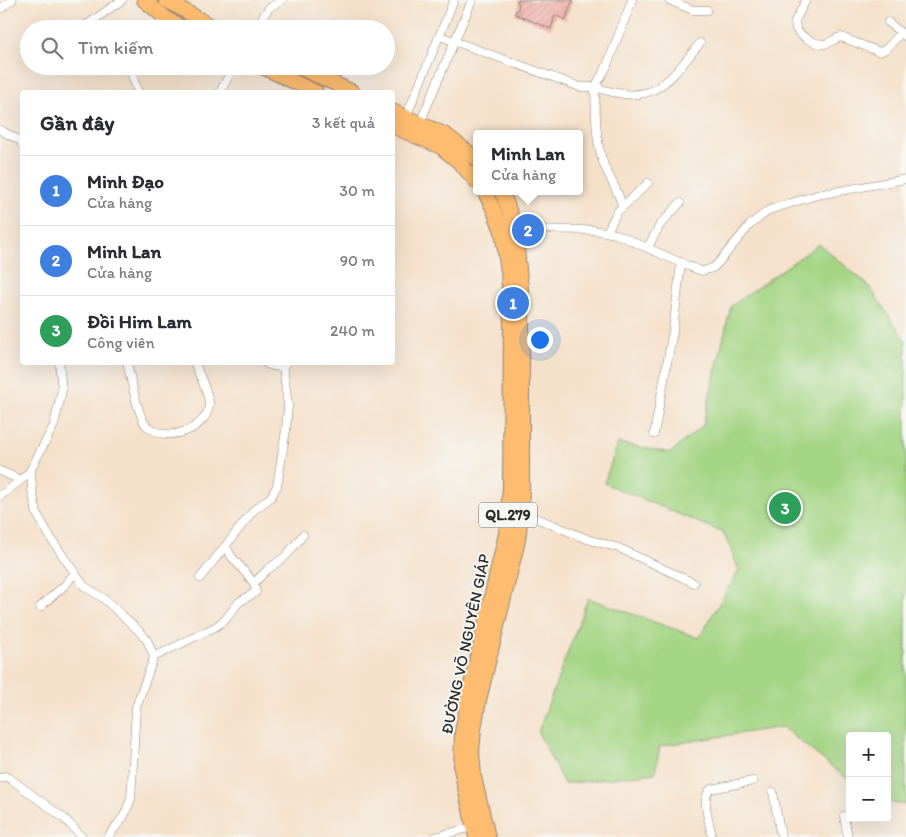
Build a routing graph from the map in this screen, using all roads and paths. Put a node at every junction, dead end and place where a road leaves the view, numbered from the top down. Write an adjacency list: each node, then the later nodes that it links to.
1 (12, 0): 11 (street)
2 (122, 0): 14 (street)
3 (144, 0): 13 (highway)
4 (166, 0): 15 (highway)
5 (282, 0): 16 (street)
6 (454, 0): 19 (street)
7 (472, 0): 20 (street)
8 (632, 0): 26 (street)
9 (669, 0): 12 (street)
10 (806, 0): 18 (street)
11 (0, 9)
12 (707, 10)
13 (167, 19)
14 (94, 20)
15 (200, 20)
16 (260, 20)
17 (888, 22): 18 (street)
18 (904, 35)
19 (440, 36): 20 (street); 32 (street)
20 (454, 42): 26 (street); 33 (street)
21 (700, 43): 26 (street)
22 (132, 75): 27 (street)
23 (229, 75): 28 (street)
24 (279, 75): 29 (highway)
25 (316, 75): 30 (highway)
26 (595, 87): 44 (street)
27 (137, 90)
28 (221, 90)
29 (312, 90)
30 (349, 90)
31 (395, 112): 32 (highway)
32 (406, 117): 33 (highway)
33 (420, 123): 37 (highway)
34 (395, 127): 38 (highway)
35 (0, 130): 36 (street)
36 (20, 140)
37 (473, 156)
38 (473, 178)
39 (906, 179): 48 (street)
40 (648, 183): 44 (street)
41 (486, 195): 45 (highway, ĐƯỜNG VÕ NGUYÊN GIÁP / QL.279)
42 (503, 195): 45 (highway, ĐƯỜNG VÕ NGUYÊN GIÁP / QL.279)
43 (680, 203): 47 (street)
44 (622, 205): 46 (street)
45 (508, 230): 46 (street); 58 (highway, ĐƯỜNG VÕ NGUYÊN GIÁP / QL.279)
46 (607, 232): 47 (street)
47 (648, 247): 48 (street)
48 (681, 262): 53 (street)
49 (59, 365): 54 (street)
50 (128, 365): 51 (street)
51 (195, 365)
52 (284, 365): 60 (street)
53 (654, 434)
54 (31, 470): 56 (street); 61 (street)
55 (0, 471): 56 (street)
56 (21, 480): 57 (street)
57 (0, 496)
58 (515, 513): 64 (street); 71 (highway, ĐƯỜNG VÕ NGUYÊN GIÁP / QL.279)
59 (303, 535): 63 (street)
60 (226, 546): 62 (street); 63 (street)
61 (74, 574): 65 (street); 66 (street)
62 (200, 578)
63 (254, 583): 66 (street)
64 (694, 583)
65 (40, 607)
66 (154, 657): 73 (street)
67 (2, 775): 72 (street)
68 (753, 780): 76 (street)
69 (773, 792): 77 (street)
70 (844, 816): 78 (street)
71 (478, 829): 74 (street); 75 (highway, ĐƯỜNG VÕ NGUYÊN GIÁP / QL.279)
72 (82, 837)
73 (108, 837)
74 (435, 837)
75 (488, 837)
76 (712, 837)
77 (782, 837)
78 (848, 837)

